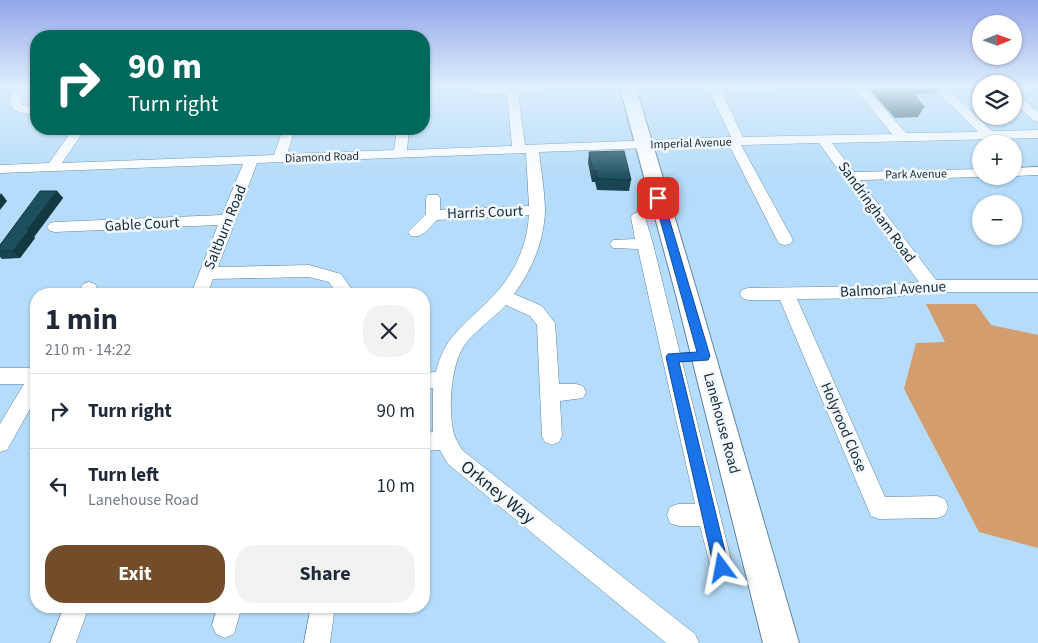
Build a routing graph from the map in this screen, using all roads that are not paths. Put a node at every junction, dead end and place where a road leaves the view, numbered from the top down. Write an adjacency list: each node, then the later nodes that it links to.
1 (518, 118): 16 (street, Orkney Way)
2 (637, 118): 15 (street, Lanehouse Road)
3 (726, 118): 14 (street)
4 (886, 118): 12 (street)
5 (971, 118): 11 (street)
6 (1038, 134): 11 (street, Imperial Avenue)
7 (75, 135): 20 (street)
8 (287, 135): 18 (street)
9 (402, 135): 17 (street)
10 (972, 135): 12 (street, Imperial Avenue)
11 (988, 135)
12 (902, 137): 13 (street, Imperial Avenue)
13 (824, 139): 14 (street, Imperial Avenue); 25 (street, Sandringham Road)
14 (736, 141): 15 (street, Imperial Avenue); 33 (street)
15 (644, 144): 16 (street, Diamond Road); 44 (street, Lanehouse Road)
16 (525, 149): 17 (street, Diamond Road); 27 (street, Orkney Way)
17 (400, 154): 18 (street, Diamond Road)
18 (279, 158): 19 (street, Diamond Road)
19 (252, 160): 20 (street, Diamond Road); 30 (street, Saltburn Road)
20 (52, 168): 21 (street, Diamond Road)
21 (0, 169)
22 (1022, 172): 23 (street)
23 (1038, 172)
24 (972, 173): 25 (street, Park Avenue)
25 (851, 176): 37 (street, Sandringham Road)
26 (433, 198): 28 (street, Harris Court)
27 (538, 210): 28 (street, Harris Court); 43 (street, Orkney Way)
28 (433, 215): 32 (street, Harris Court)
29 (638, 217): 35 (street)
30 (228, 220): 31 (street, Gable Court); 36 (street, Saltburn Road)
31 (55, 227)
32 (416, 232)
33 (785, 240)
34 (618, 244): 35 (street)
35 (645, 244): 45 (street)
36 (207, 273): 39 (street, Saltburn Road); 40 (street)
37 (931, 286): 38 (street, Balmoral Avenue); 41 (street, Balmoral Avenue)
38 (1038, 286)
39 (201, 288)
40 (342, 288)
41 (786, 293): 42 (street, Balmoral Avenue); 55 (street, Holyrood Close)
42 (748, 294)
43 (504, 297): 48 (street, Orkney Way); 51 (street)
44 (704, 356): 45 (street); 64 (street, Lanehouse Road)
45 (672, 357): 57 (street)
46 (0, 376): 47 (street)
47 (30, 376)
48 (433, 380): 53 (street, Orkney Way)
49 (30, 392): 54 (street)
50 (576, 392): 51 (street)
51 (550, 393): 52 (street)
52 (552, 436)
53 (434, 441): 63 (street, Orkney Way)
54 (0, 443)
55 (937, 507)
56 (678, 516): 57 (street)
57 (709, 516): 58 (street)
58 (722, 568)
59 (74, 613): 61 (street)
60 (322, 613): 62 (street)
61 (63, 643)
62 (316, 643)
63 (686, 643)
64 (781, 643)

